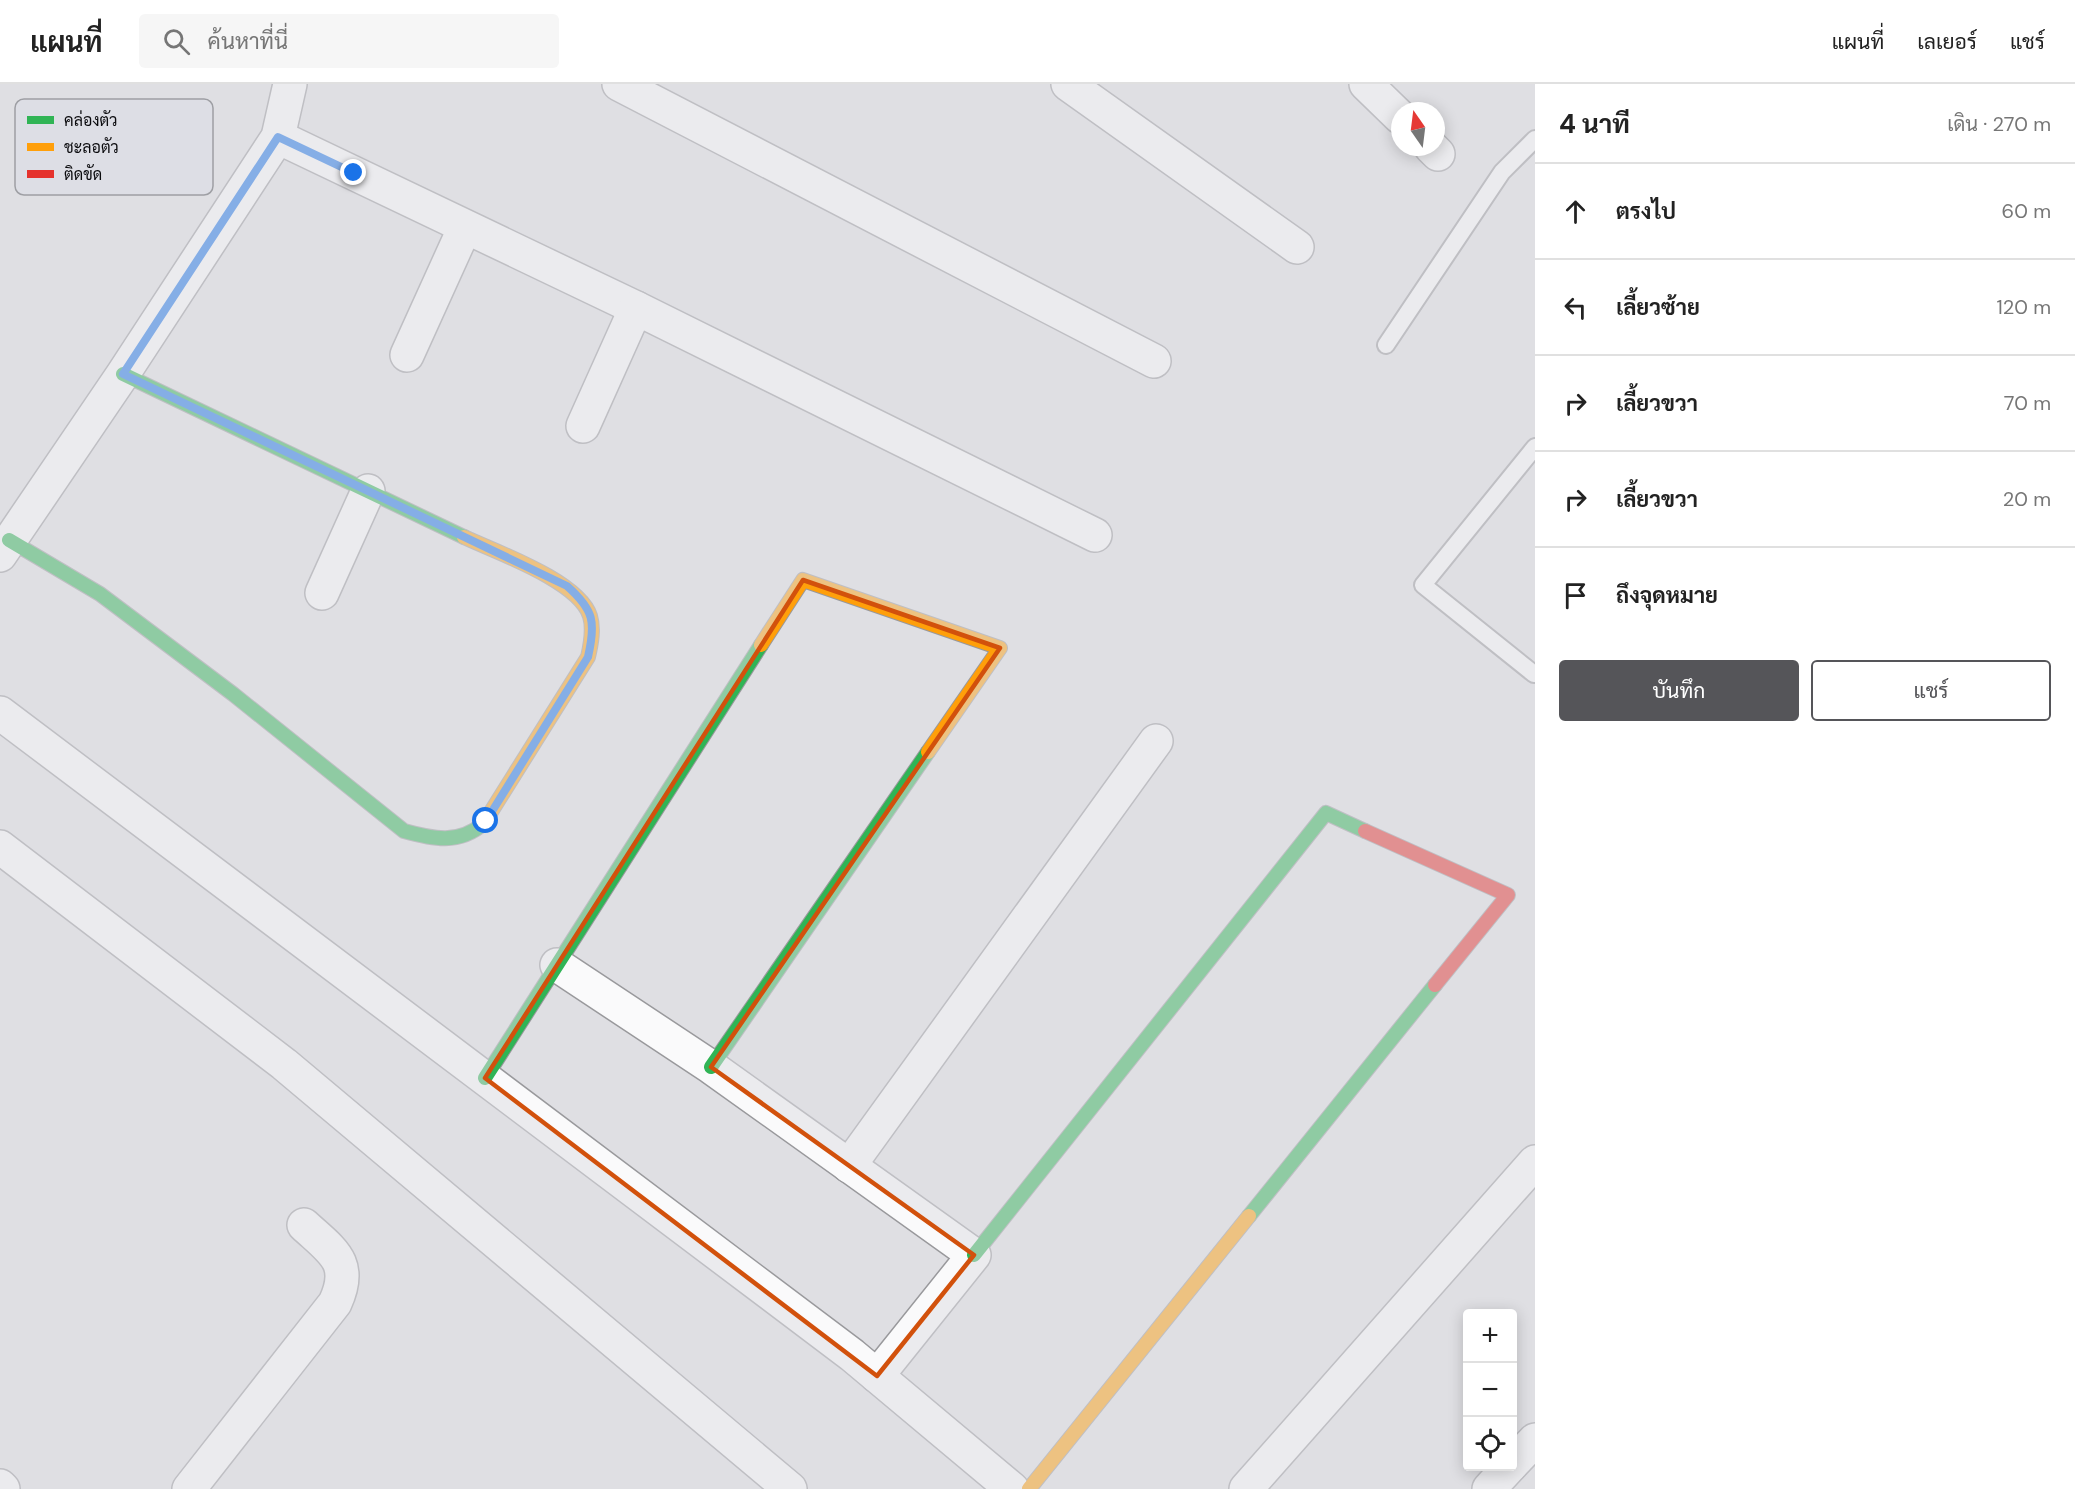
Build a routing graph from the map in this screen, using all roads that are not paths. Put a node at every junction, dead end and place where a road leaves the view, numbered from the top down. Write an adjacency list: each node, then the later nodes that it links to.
1 (290, 84): 6 (street)
2 (619, 84): 13 (street)
3 (1068, 84): 9 (street)
4 (1365, 84): 5 (street)
5 (1391, 109)
6 (278, 137): 8 (street); 14 (street)
7 (1535, 139): 11 (lane)
8 (465, 227): 10 (street); 12 (street)
9 (1297, 248)
10 (636, 308): 15 (street); 18 (street)
11 (1386, 345)
12 (407, 355)
13 (1154, 361)
14 (123, 374): 17 (street); 19 (street)
15 (583, 426)
16 (1535, 447): 21 (lane)
17 (368, 491): 19 (street); 20 (street)
18 (1095, 535)
19 (4, 547)
20 (321, 593)
21 (1535, 674)
22 (0, 713): 27 (street)
23 (1156, 741): 29 (street)
24 (0, 846): 37 (street)
25 (556, 965): 26 (street); 26 (street); 27 (street)
26 (711, 1067): 29 (street)
27 (485, 1078): 32 (street)
28 (1535, 1162): 40 (street)
29 (849, 1166): 31 (street)
30 (304, 1224): 36 (street)
31 (974, 1255): 32 (street); 39 (street)
32 (878, 1376): 38 (street)
33 (1535, 1440): 34 (street)
34 (1517, 1459)
35 (1506, 1471): 41 (street)
36 (189, 1489)
37 (790, 1489)
38 (1012, 1489)
39 (1029, 1489)
40 (1246, 1489)
41 (1489, 1489)

